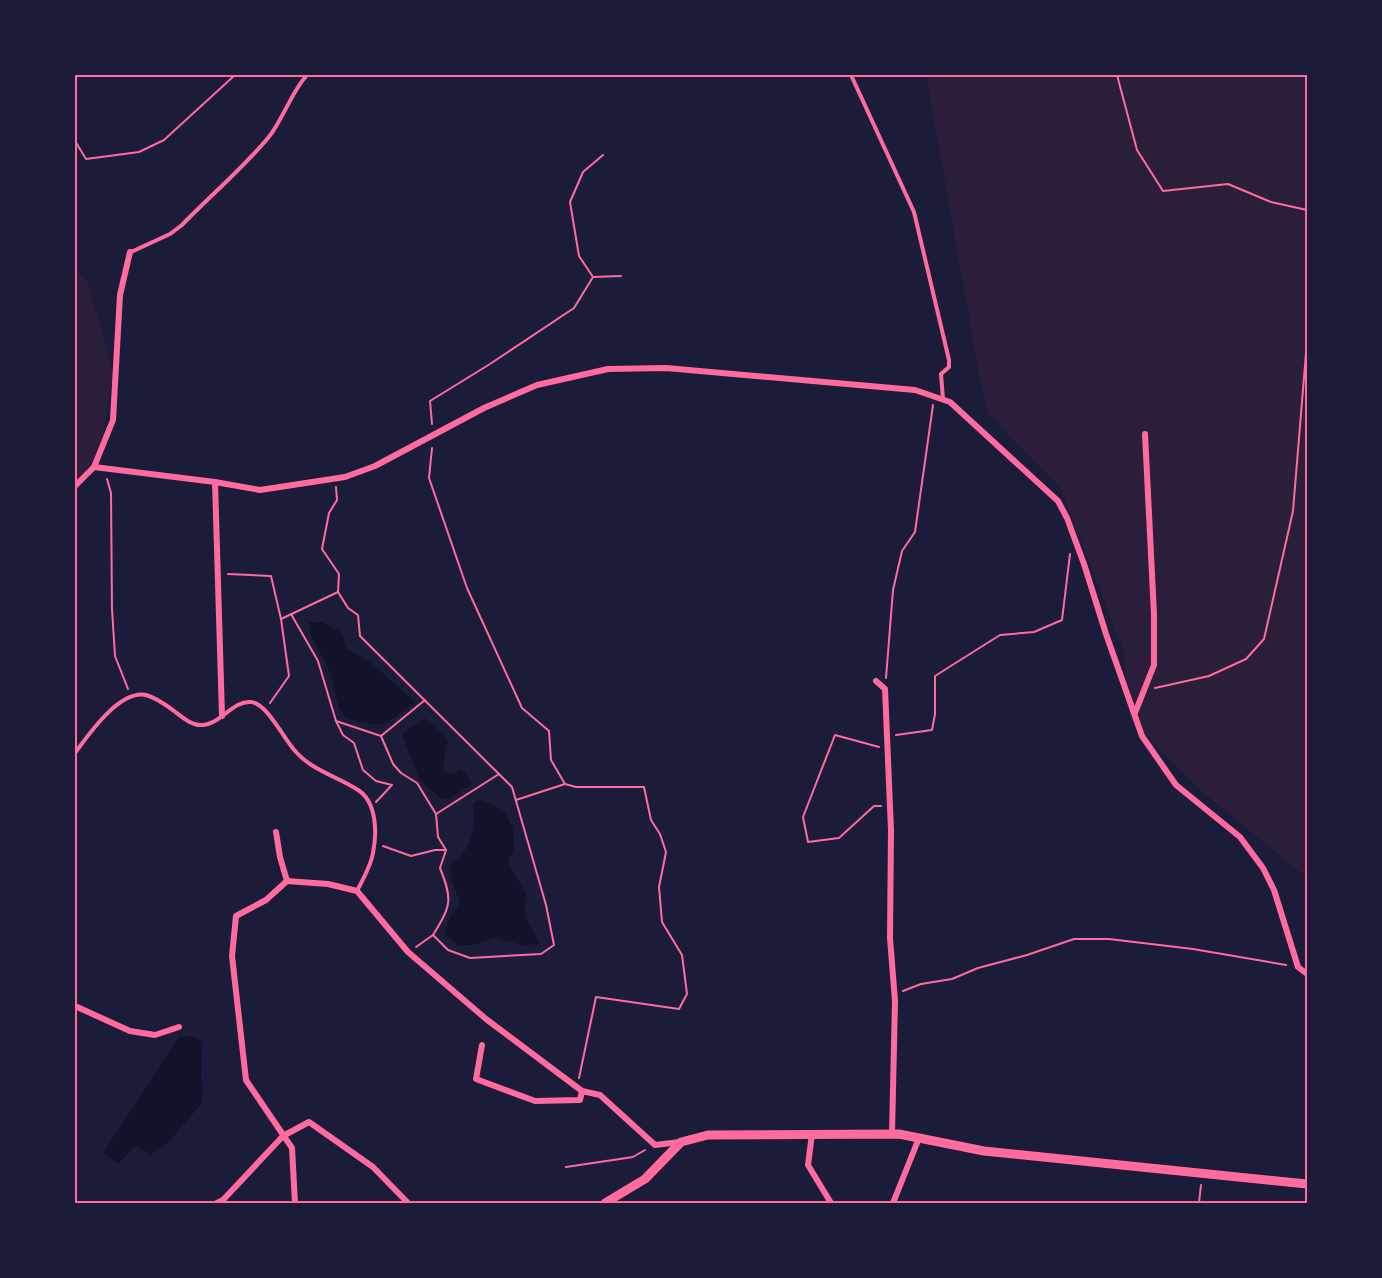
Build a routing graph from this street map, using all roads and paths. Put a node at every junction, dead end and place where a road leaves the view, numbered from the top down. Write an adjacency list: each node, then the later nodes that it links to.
1 (235, 75): 5 (path)
2 (307, 75): 8 (lane)
3 (851, 75): 13 (lane)
4 (1117, 75): 7 (path)
5 (75, 141)
6 (603, 155): 10 (path)
7 (1307, 210)
8 (130, 252): 16 (street)
9 (621, 276): 10 (path)
10 (593, 277): 15 (path)
11 (1307, 341): 29 (path)
12 (934, 397): 13 (street); 15 (street); 27 (path)
13 (943, 399): 21 (street)
14 (1145, 434): 32 (street)
15 (433, 435): 18 (street); 40 (path)
16 (94, 468): 17 (street); 20 (street)
17 (105, 469): 19 (street); 28 (path)
18 (335, 478): 19 (street); 23 (path)
19 (215, 482): 22 (street)
20 (75, 486)
21 (1073, 534): 32 (street); 36 (path)
22 (219, 574): 25 (path); 33 (street)
23 (339, 592): 24 (path); 30 (path)
24 (291, 614): 25 (path); 34 (path)
25 (281, 619): 31 (path)
26 (876, 681): 27 (street)
27 (885, 689): 36 (street)
28 (132, 696): 33 (lane); 38 (lane)
29 (1149, 696)
30 (425, 700): 35 (path); 39 (path)
31 (266, 710): 33 (lane); 42 (lane)
32 (1135, 713): 52 (street)
33 (222, 716)
34 (336, 721): 35 (path); 42 (path)
35 (381, 736): 44 (path)
36 (887, 736): 37 (street)
37 (888, 749): 43 (street); 43 (path)
38 (75, 753)
39 (499, 774): 41 (path); 44 (path)
40 (565, 784): 41 (path); 58 (path)
41 (516, 800): 50 (path)
42 (372, 806): 46 (lane)
43 (890, 806): 54 (street)
44 (436, 814): 47 (path)
45 (276, 832): 48 (street)
46 (374, 844): 47 (path); 49 (lane)
47 (446, 850): 50 (path)
48 (287, 881): 49 (street); 61 (street)
49 (357, 891): 51 (street)
50 (433, 935): 51 (path)
51 (408, 952): 58 (street)
52 (1298, 967): 53 (street); 54 (path)
53 (1307, 974)
54 (894, 994): 60 (street)
55 (75, 1006): 56 (street)
56 (178, 1027)
57 (482, 1045): 58 (street)
58 (580, 1089): 64 (street)
59 (812, 1134): 60 (street); 63 (street); 72 (street)
60 (892, 1134): 62 (street)
61 (283, 1136): 68 (street); 69 (street); 70 (street)
62 (919, 1138): 66 (street); 73 (street)
63 (681, 1142): 64 (street); 71 (street)
64 (656, 1144): 65 (path)
65 (566, 1167)
66 (1202, 1174): 67 (street); 74 (path)
67 (1307, 1184)
68 (217, 1203)
69 (295, 1203)
70 (408, 1203)
71 (605, 1203)
72 (831, 1203)
73 (893, 1203)
74 (1199, 1203)

